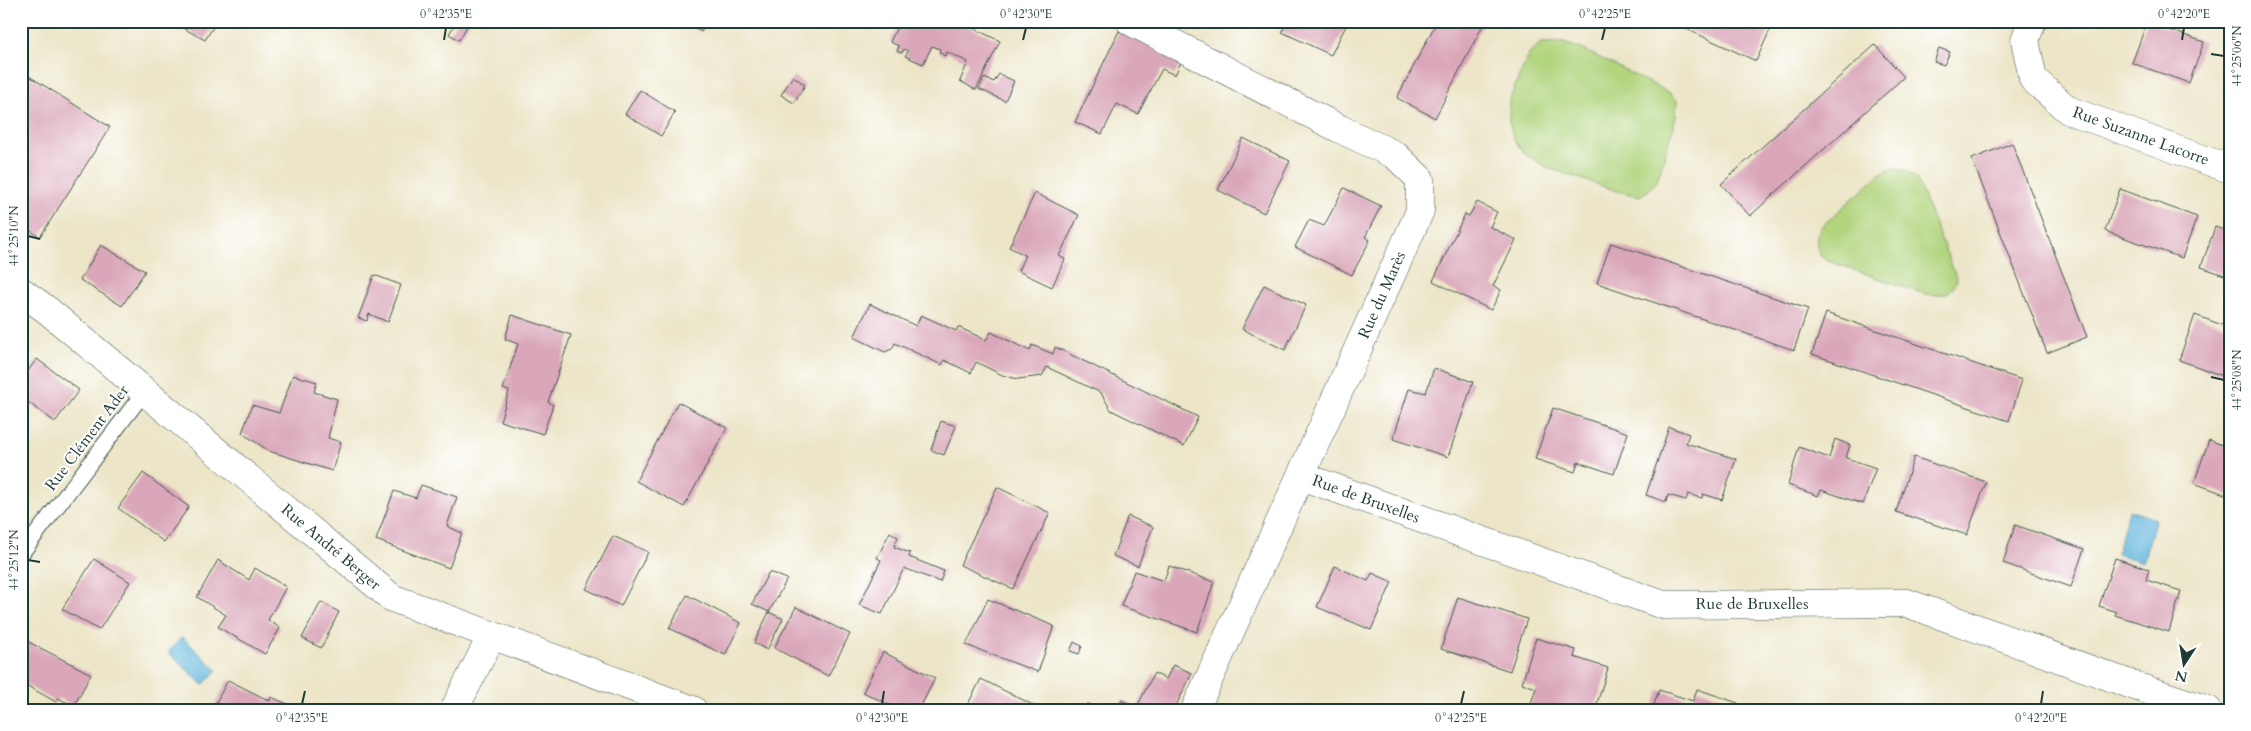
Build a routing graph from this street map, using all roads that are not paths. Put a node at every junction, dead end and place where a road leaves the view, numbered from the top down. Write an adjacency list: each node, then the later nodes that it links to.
1 (1130, 21): 6 (street, Rue du Marès)
2 (2032, 21): 3 (street, Rue Suzanne Lacorre)
3 (2230, 169)
4 (21, 291): 5 (street, Rue André Berger)
5 (144, 391): 7 (lane, Rue Clément Ader); 8 (street, Rue André Berger)
6 (1301, 476): 11 (street, Rue du Marès); 12 (street, Rue de Bruxelles)
7 (21, 554)
8 (492, 635): 9 (street); 10 (street, Rue André Berger)
9 (454, 710)
10 (693, 710)
11 (1195, 710)
12 (2208, 710)

